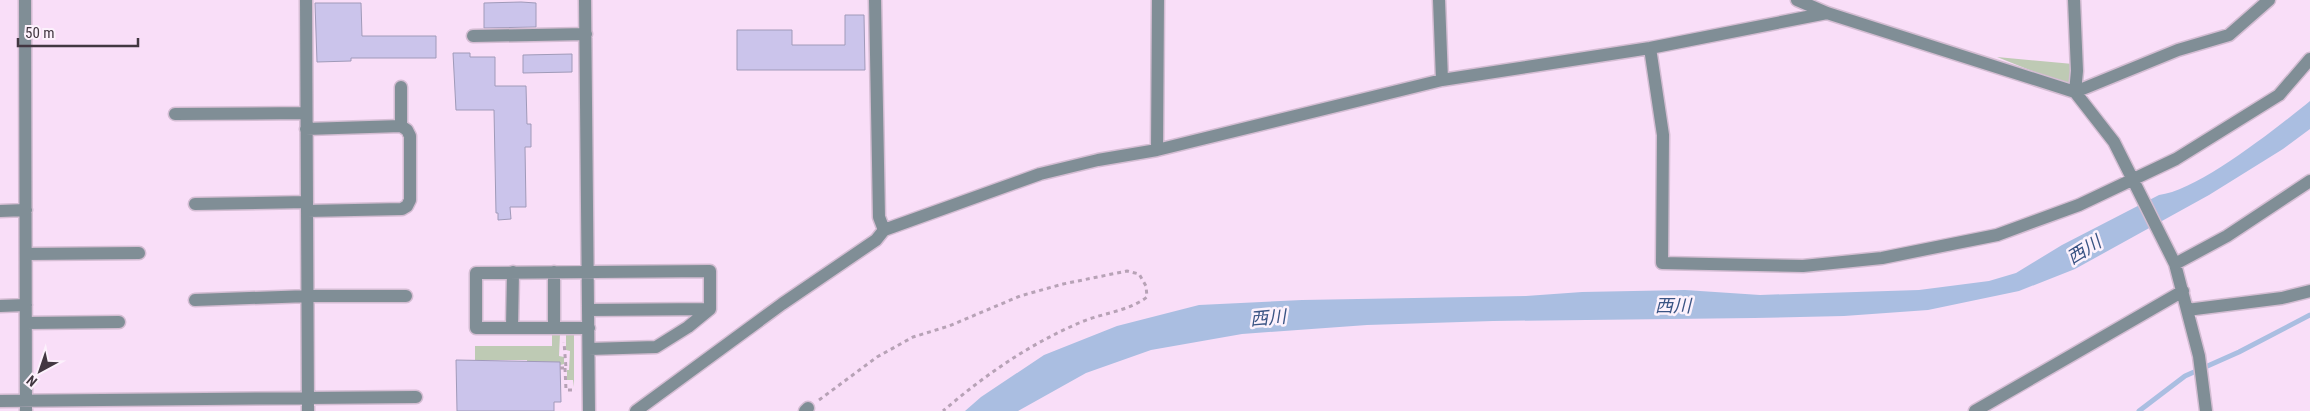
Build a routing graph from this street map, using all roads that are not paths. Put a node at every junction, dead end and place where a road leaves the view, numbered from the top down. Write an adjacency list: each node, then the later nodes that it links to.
1 (25, 0): 28 (street)
2 (306, 0): 18 (street)
3 (585, 0): 11 (street)
4 (875, 0): 29 (street)
5 (1158, 0): 22 (street)
6 (1438, 0): 15 (street)
7 (1797, 0): 10 (street)
8 (2074, 0): 17 (street)
9 (2269, 0): 17 (street)
10 (1827, 13): 13 (street); 17 (street)
11 (586, 34): 12 (street); 35 (street)
12 (473, 36)
13 (1650, 48): 15 (street); 24 (street)
14 (2310, 59): 24 (street)
15 (1442, 80): 22 (street)
16 (402, 88): 20 (street)
17 (2074, 92): 24 (street)
18 (306, 113): 19 (street); 21 (street)
19 (175, 114)
20 (401, 126): 21 (street); 26 (street)
21 (306, 129): 26 (street)
22 (1157, 150): 29 (street)
23 (2310, 181): 32 (street)
24 (2135, 184): 32 (street)
25 (195, 204): 26 (street)
26 (307, 206): 38 (street)
27 (0, 210): 28 (street)
28 (26, 210): 31 (street)
29 (884, 230): 58 (street)
30 (139, 253): 31 (street)
31 (26, 254): 41 (street)
32 (2175, 264): 36 (street)
33 (513, 272): 34 (street); 48 (street); 48 (street)
34 (554, 272): 35 (street); 50 (street)
35 (588, 272): 43 (street); 44 (street)
36 (2183, 291): 45 (street); 59 (street)
37 (2310, 291): 45 (street)
38 (309, 296): 39 (street); 40 (street); 52 (street)
39 (406, 296)
40 (194, 300)
41 (26, 305): 42 (street); 47 (street)
42 (0, 306)
43 (710, 309): 44 (street); 51 (street)
44 (588, 310): 49 (street)
45 (2187, 310): 60 (street)
46 (119, 322): 47 (street)
47 (26, 323): 55 (street)
48 (512, 328): 50 (street)
49 (588, 328): 50 (street); 51 (street)
50 (559, 332)
51 (589, 349): 57 (street)
52 (308, 397): 53 (street); 55 (street); 56 (street)
53 (416, 397)
54 (0, 401): 55 (street)
55 (26, 406)
56 (308, 411)
57 (589, 411)
58 (636, 411)
59 (1974, 411)
60 (2206, 411)

